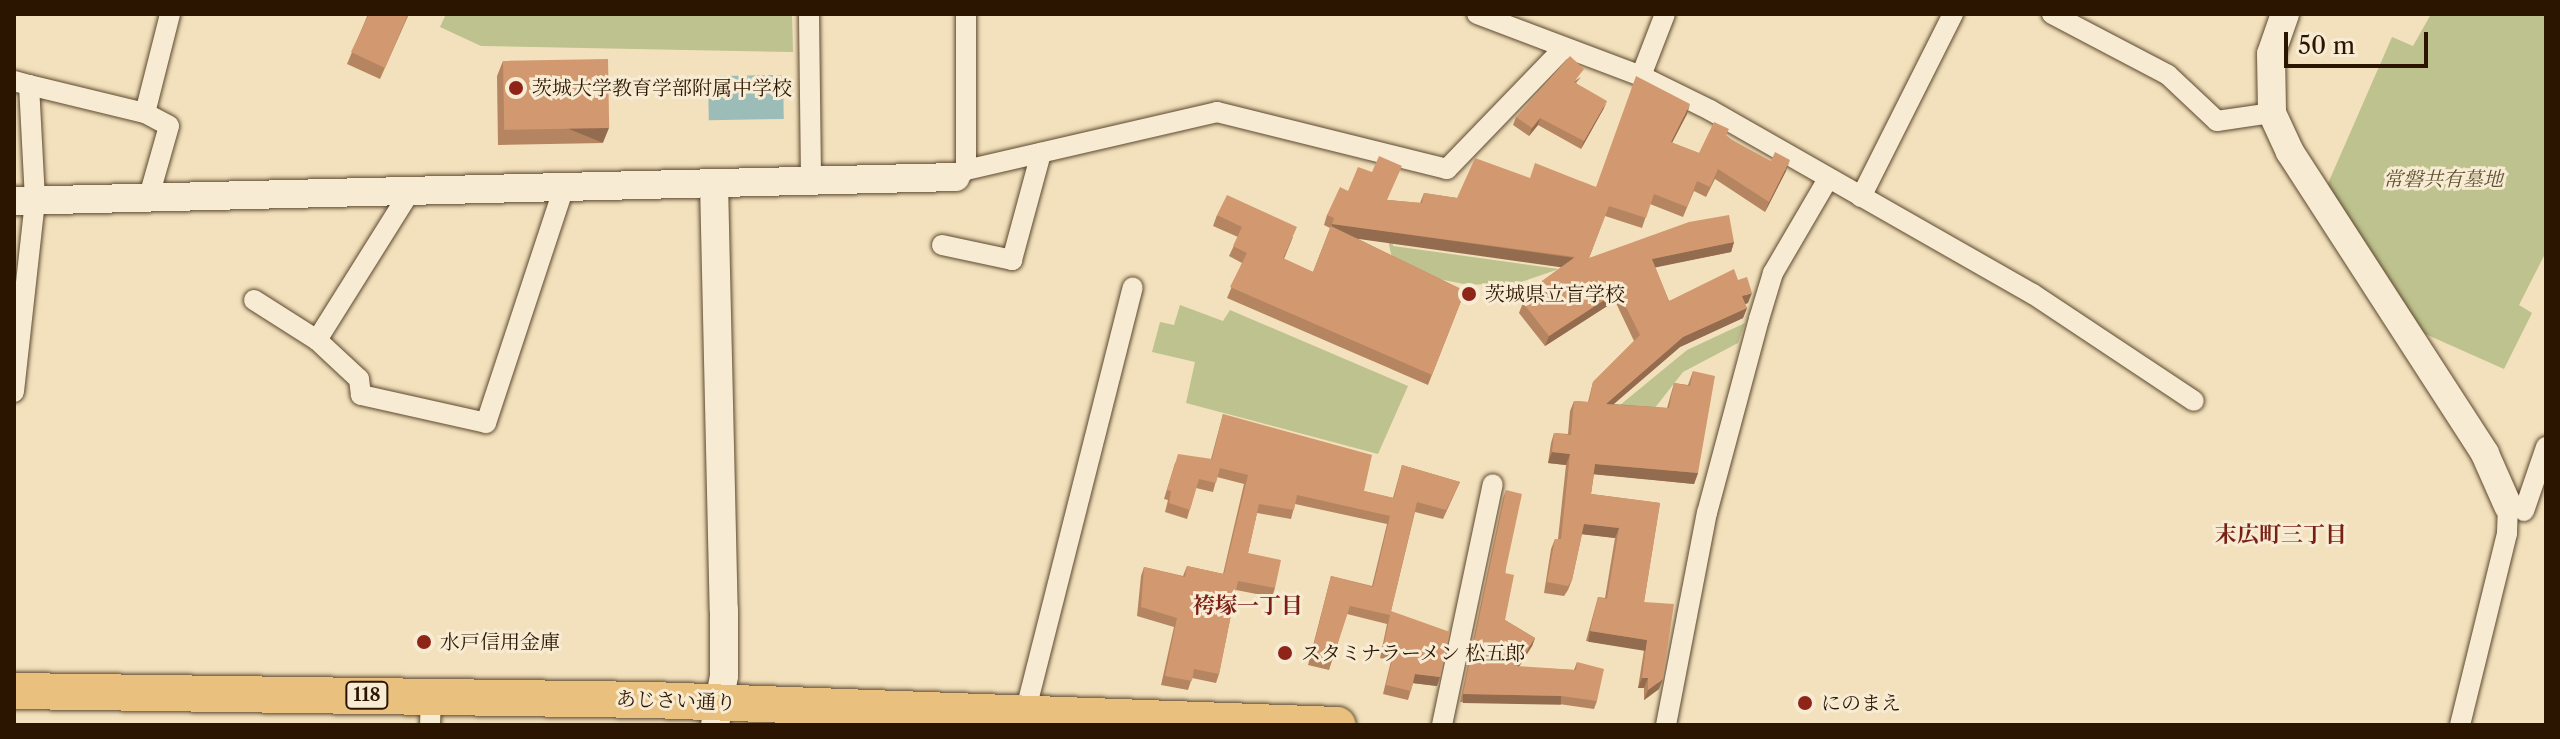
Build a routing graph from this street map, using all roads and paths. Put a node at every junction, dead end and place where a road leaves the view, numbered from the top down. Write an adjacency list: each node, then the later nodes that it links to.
1 (170, 14): 12 (street)
2 (809, 14): 17 (street)
3 (966, 14): 15 (street)
4 (1477, 14): 9 (street)
5 (1665, 14): 10 (street)
6 (1953, 14): 22 (street)
7 (2052, 14): 13 (street)
8 (2285, 14): 13 (street)
9 (1563, 49): 10 (street); 14 (street)
10 (1641, 76): 16 (street)
11 (22, 83): 12 (street); 23 (street)
12 (145, 113): 21 (street)
13 (2272, 113): 32 (street)
14 (1041, 153): 15 (street); 24 (street)
15 (961, 173): 17 (street)
16 (1828, 179): 22 (street); 40 (street)
17 (811, 181): 18 (street)
18 (714, 183): 19 (street); 36 (street)
19 (564, 187): 20 (street); 27 (street)
20 (411, 190): 21 (street); 27 (street)
21 (149, 196): 23 (street)
22 (1861, 197): 29 (street)
23 (24, 201): 28 (street)
24 (942, 245)
25 (1133, 287): 35 (street)
26 (254, 300): 27 (street)
27 (317, 340)
28 (14, 392)
29 (2194, 401)
30 (2546, 447): 32 (street)
31 (1493, 484): 39 (street)
32 (2516, 508): 41 (street)
33 (14, 691): 34 (highway, あじさい通り / 118)
34 (430, 710): 36 (highway, あじさい通り / 118)
35 (1025, 713): 37 (highway, あじさい通り / 118); 38 (highway, あじさい通り / 118)
36 (717, 714): 37 (highway, あじさい通り / 118)
37 (832, 716)
38 (1338, 725)
39 (1442, 725)
40 (1666, 725)
41 (2460, 725)

